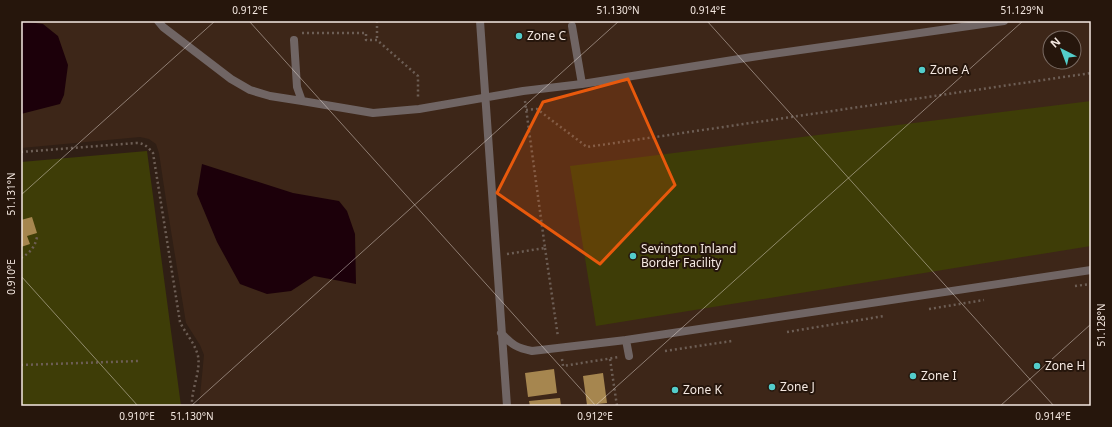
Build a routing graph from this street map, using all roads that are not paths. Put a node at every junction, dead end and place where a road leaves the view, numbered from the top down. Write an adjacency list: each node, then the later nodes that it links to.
1 (158, 21): 8 (lane)
2 (480, 21): 7 (lane)
3 (1004, 21): 6 (lane)
4 (572, 26): 6 (lane)
5 (294, 40): 8 (lane)
6 (582, 84): 7 (lane)
7 (486, 97): 8 (lane); 10 (lane)
8 (302, 101)
9 (1091, 270): 11 (lane)
10 (501, 333): 11 (lane); 13 (lane)
11 (626, 340): 12 (lane)
12 (629, 356)
13 (507, 406)

